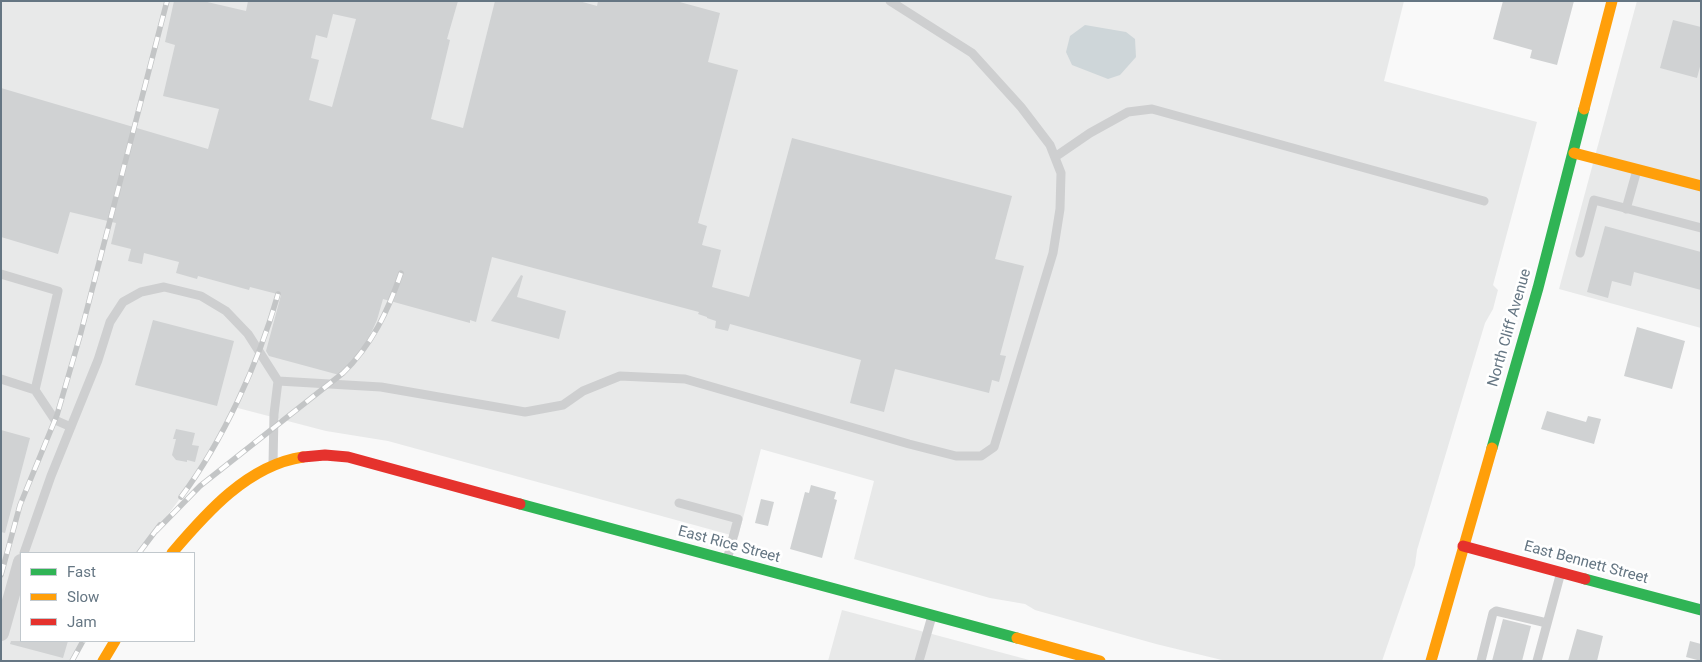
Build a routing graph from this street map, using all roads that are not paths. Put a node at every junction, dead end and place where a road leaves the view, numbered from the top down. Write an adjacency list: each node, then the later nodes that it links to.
1 (890, 1): 4 (lane)
2 (1612, 1): 3 (street, North Cliff Avenue)
3 (1574, 153): 5 (street); 18 (street, North Cliff Avenue)
4 (1055, 157): 7 (lane); 13 (lane)
5 (1637, 170): 6 (street); 8 (lane)
6 (1701, 186)
7 (1484, 201)
8 (1626, 209): 9 (lane); 10 (lane)
9 (1701, 228)
10 (1580, 253)
11 (1, 274): 14 (lane)
12 (1, 379): 14 (lane)
13 (278, 381): 15 (lane); 16 (lane)
14 (34, 390): 15 (lane)
15 (71, 427): 19 (lane)
16 (273, 465): 20 (street, East Rice Street); 21 (street, East Rice Street)
17 (679, 503): 21 (lane)
18 (1463, 546): 23 (street, East Bennett Street); 26 (street, North Cliff Avenue)
19 (24, 552)
20 (173, 552)
21 (727, 560): 25 (street, East Rice Street)
22 (20, 566): 28 (street)
23 (1561, 572): 24 (street, East Bennett Street); 27 (lane)
24 (1701, 610)
25 (932, 615): 31 (lane); 32 (street, East Rice Street)
26 (1442, 622): 33 (street); 34 (street, North Cliff Avenue)
27 (1547, 623): 35 (lane); 36 (lane)
28 (1, 633)
29 (113, 642): 30 (street)
30 (103, 661)
31 (919, 661)
32 (1100, 661)
33 (1418, 661)
34 (1431, 661)
35 (1481, 661)
36 (1537, 661)

